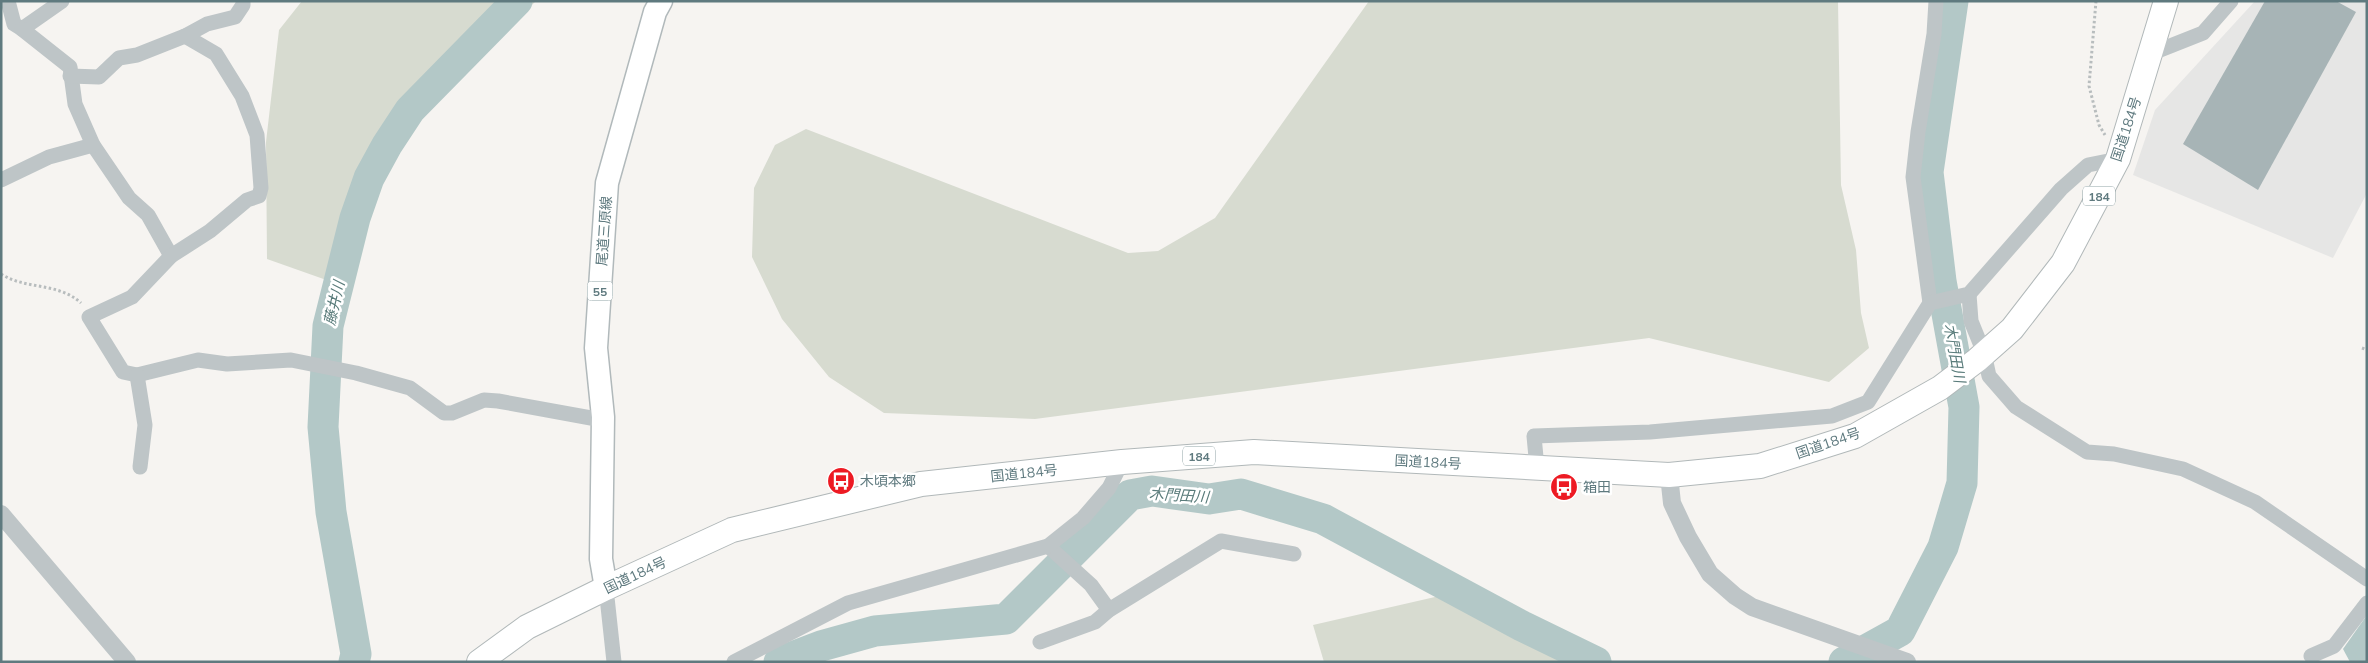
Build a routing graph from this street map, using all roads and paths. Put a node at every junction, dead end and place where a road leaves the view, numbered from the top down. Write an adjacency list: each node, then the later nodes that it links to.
1 (8, 1): 9 (street)
2 (62, 1): 9 (street)
3 (243, 1): 10 (street)
4 (661, 1): 25 (main road, 尾道三原線 / 55)
5 (1936, 1): 19 (street)
6 (2096, 1): 14 (path)
7 (2166, 1): 11 (highway, 国道184号 / 184)
8 (2232, 1): 11 (street)
9 (22, 29): 12 (street)
10 (185, 36): 12 (street); 16 (street)
11 (2150, 54): 14 (highway, 国道184号 / 184)
12 (70, 76): 13 (street)
13 (93, 145): 15 (street); 16 (street)
14 (2118, 159): 18 (street); 23 (highway, 国道184号 / 184)
15 (1, 180)
16 (171, 256): 20 (street)
17 (1, 274): 20 (path)
18 (1969, 294): 19 (street); 23 (street)
19 (1930, 303): 28 (street)
20 (88, 317): 24 (street)
21 (2362, 348): 22 (path)
22 (2367, 350)
23 (1980, 357): 29 (highway, 国道184号 / 184); 33 (street)
24 (137, 375): 25 (street); 27 (street)
25 (603, 417): 34 (main road, 尾道三原線 / 55)
26 (1122, 462): 28 (highway, 国道184号 / 184); 31 (street); 34 (highway, 国道184号 / 184)
27 (140, 466)
28 (1537, 468): 29 (highway, 国道184号 / 184)
29 (1669, 475): 43 (street)
30 (1, 514): 39 (street)
31 (1048, 546): 36 (street); 42 (street)
32 (1294, 554): 36 (street)
33 (2367, 579)
34 (606, 588): 40 (highway, 国道184号 / 184); 41 (street)
35 (2367, 603): 38 (street)
36 (1110, 610): 37 (street)
37 (1040, 642)
38 (2311, 656)
39 (127, 662)
40 (479, 662)
41 (614, 662)
42 (734, 662)
43 (1907, 662)

